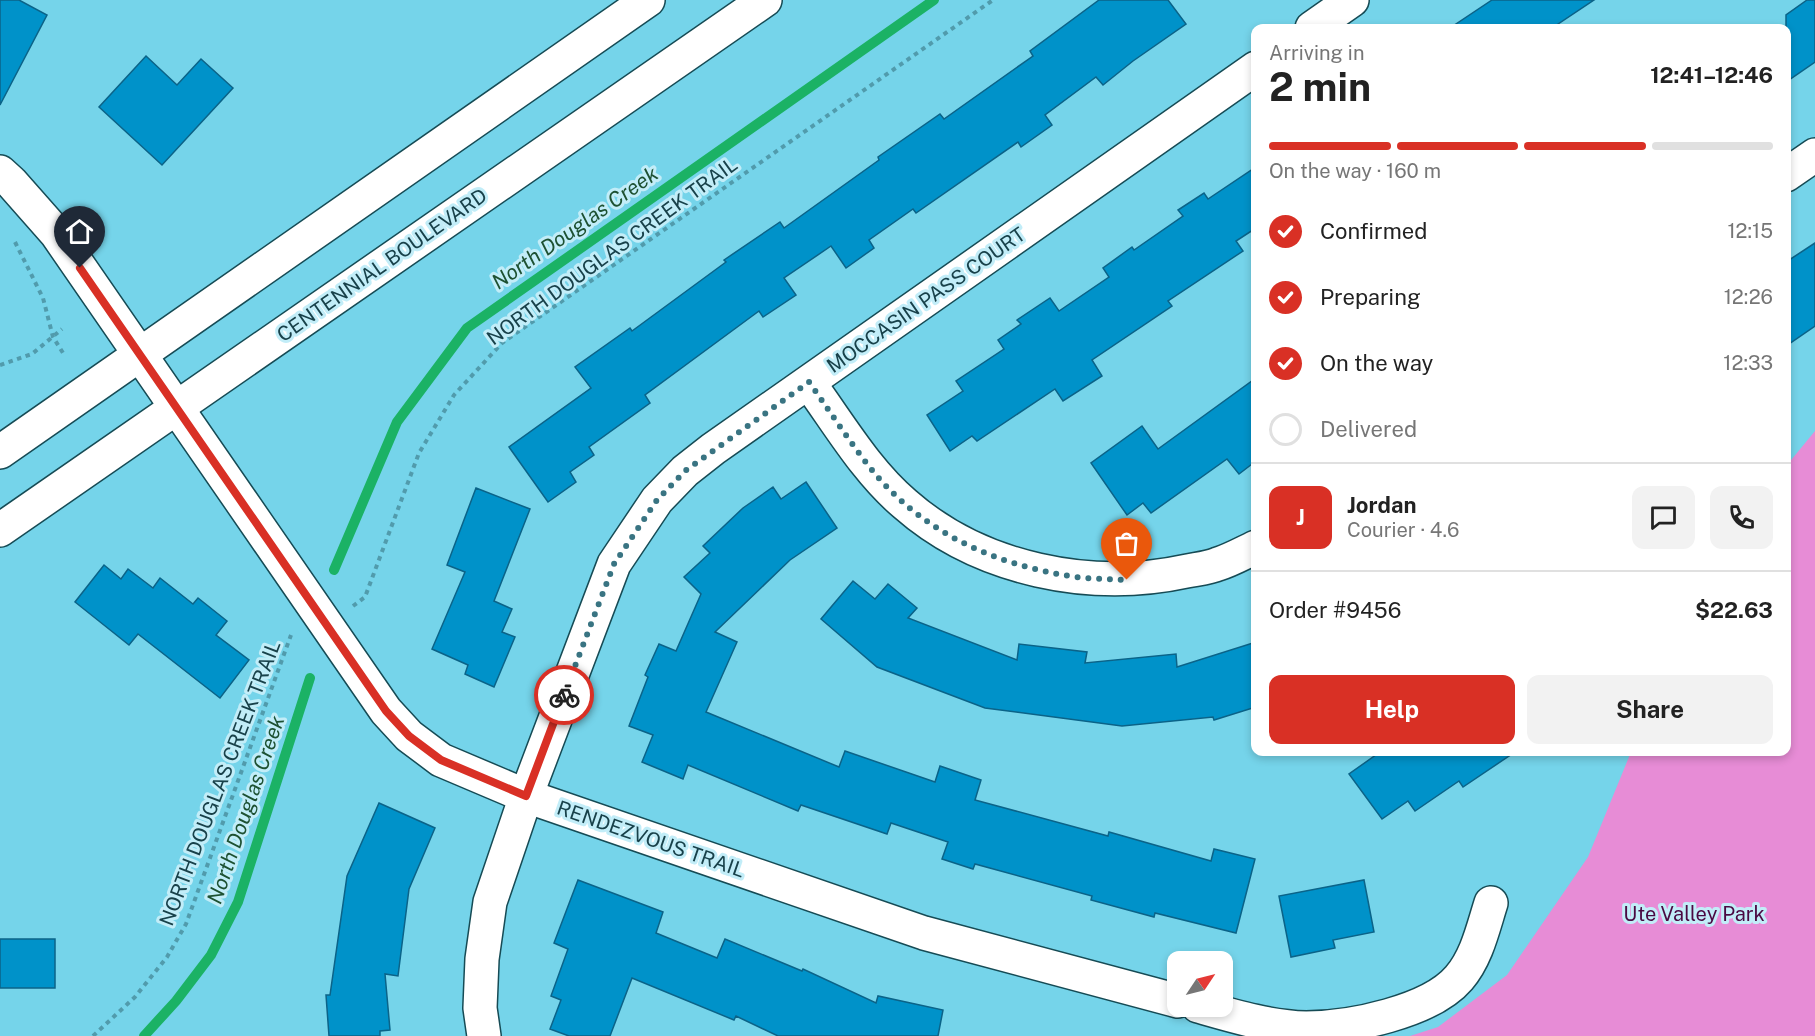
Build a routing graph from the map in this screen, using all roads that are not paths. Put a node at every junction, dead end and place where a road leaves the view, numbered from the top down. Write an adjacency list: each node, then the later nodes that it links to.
1 (648, 0): 9 (street)
2 (765, 0): 11 (street, CENTENNIAL BOULEVARD)
3 (1352, 0): 4 (street)
4 (1318, 24)
5 (1251, 72): 10 (street, MOCCASIN PASS COURT)
6 (1815, 155): 8 (street)
7 (0, 172): 9 (street, RENDEZVOUS TRAIL)
8 (1791, 172)
9 (142, 355): 11 (street, RENDEZVOUS TRAIL); 12 (street)
10 (809, 382): 14 (street); 15 (street, MOCCASIN PASS COURT)
11 (177, 408): 13 (street, CENTENNIAL BOULEVARD); 15 (street, RENDEZVOUS TRAIL)
12 (0, 452)
13 (0, 530)
14 (1251, 549)
15 (526, 796): 17 (street, RENDEZVOUS TRAIL); 19 (street, MOCCASIN PASS COURT)
16 (1491, 903): 18 (street)
17 (1167, 998)
18 (1233, 1016)
19 (484, 1036)

